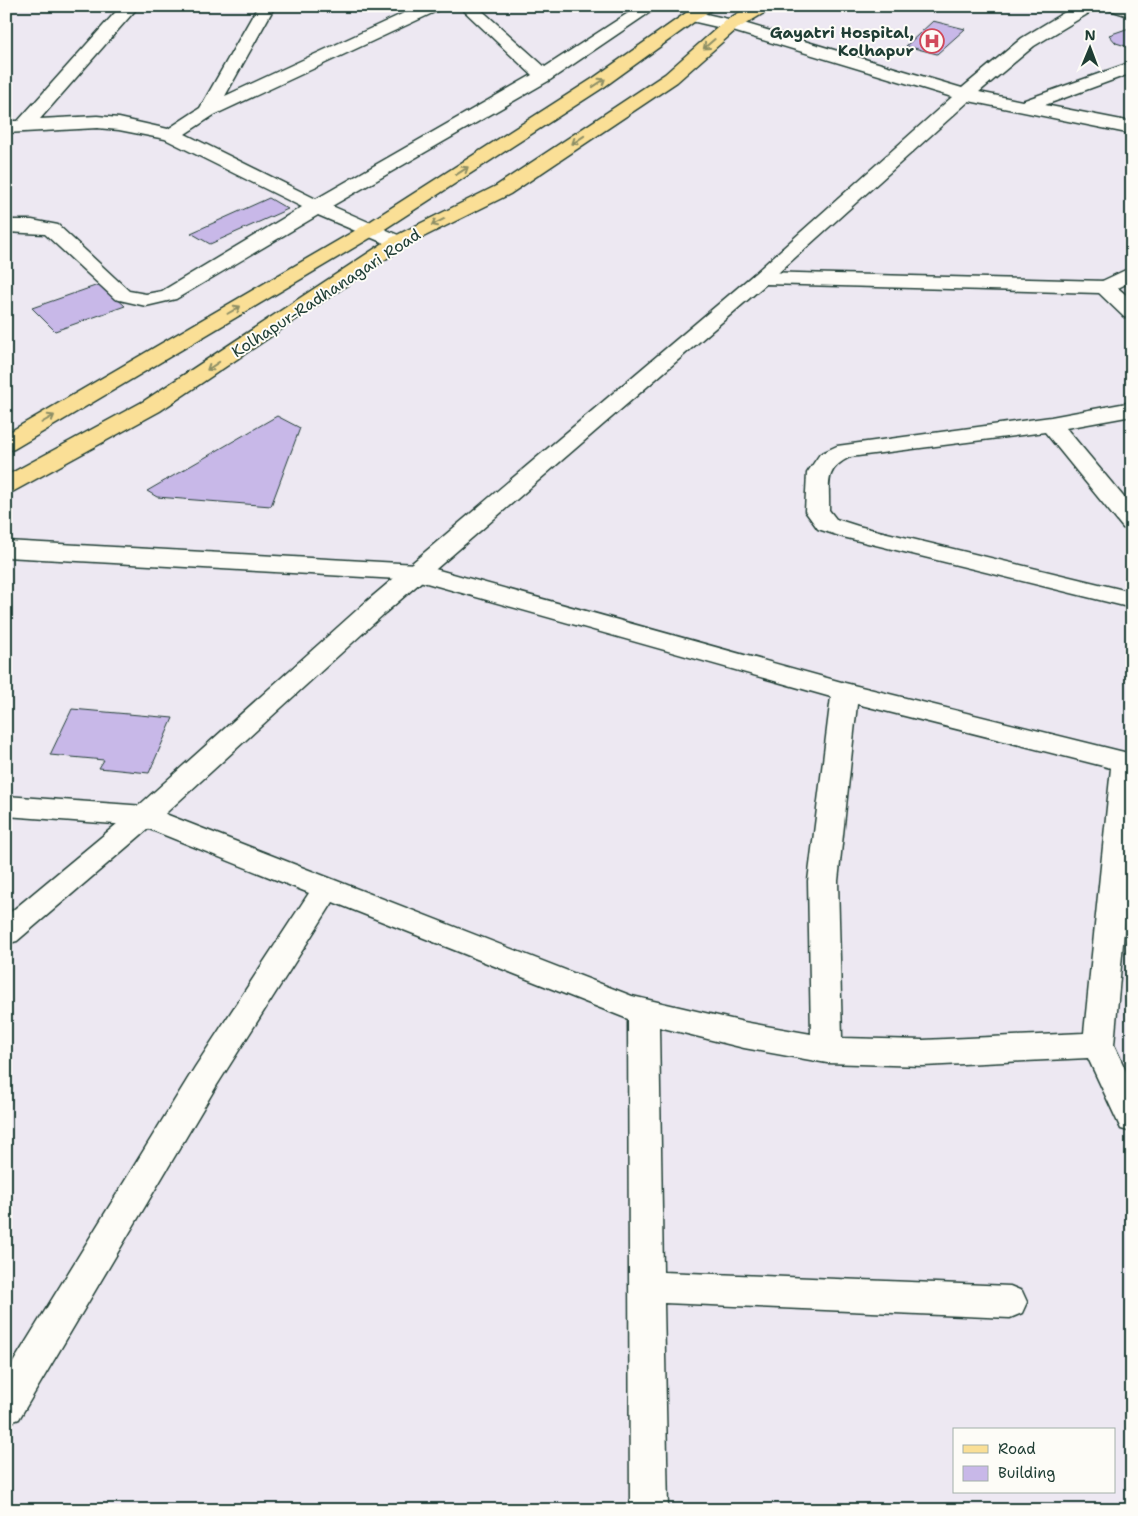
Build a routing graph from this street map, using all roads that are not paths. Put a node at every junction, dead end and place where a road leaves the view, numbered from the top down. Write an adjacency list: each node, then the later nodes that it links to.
1 (131, 6): 17 (street)
2 (267, 6): 16 (street)
3 (433, 6): 16 (street)
4 (467, 6): 13 (street)
5 (651, 6): 13 (street)
6 (763, 6): 11 (main road, Kolhapur-Radhanagari Road)
7 (1088, 6): 14 (street)
8 (1116, 6): 10 (street)
9 (700, 11): 11 (street); 22 (main road, one-way to 9)
10 (1132, 12)
11 (731, 25): 14 (street); 23 (main road, Kolhapur-Radhanagari Road, one-way to 23)
12 (1132, 66): 15 (street)
13 (544, 76): 20 (street)
14 (965, 95): 15 (street); 25 (street)
15 (1025, 106): 18 (street)
16 (207, 111): 19 (street)
17 (15, 126): 19 (street)
18 (1132, 128)
19 (171, 134): 20 (street)
20 (317, 207): 21 (street); 22 (street)
21 (6, 226)
22 (370, 230): 23 (street); 31 (main road, one-way to 22)
23 (398, 242): 32 (main road, Kolhapur-Radhanagari Road, one-way to 32)
24 (1132, 273): 26 (street)
25 (761, 278): 26 (street); 35 (street)
26 (1105, 287): 27 (street); 28 (street)
27 (1132, 290)
28 (1132, 312)
29 (1132, 409): 30 (street)
30 (1051, 424): 33 (street); 36 (street)
31 (6, 444)
32 (6, 486)
33 (1132, 523)
34 (6, 549): 35 (street)
35 (417, 572): 37 (street); 40 (street)
36 (1132, 600)
37 (845, 692): 38 (street); 45 (street)
38 (1128, 763): 44 (street)
39 (6, 806): 40 (street)
40 (145, 816): 41 (street); 42 (street)
41 (326, 888): 43 (street); 49 (street)
42 (6, 933)
43 (643, 1011): 45 (street); 47 (street)
44 (1098, 1045): 45 (street); 46 (street)
45 (827, 1050)
46 (1132, 1119)
47 (646, 1287): 48 (street); 50 (street)
48 (1010, 1302)
49 (6, 1407)
50 (649, 1510)

